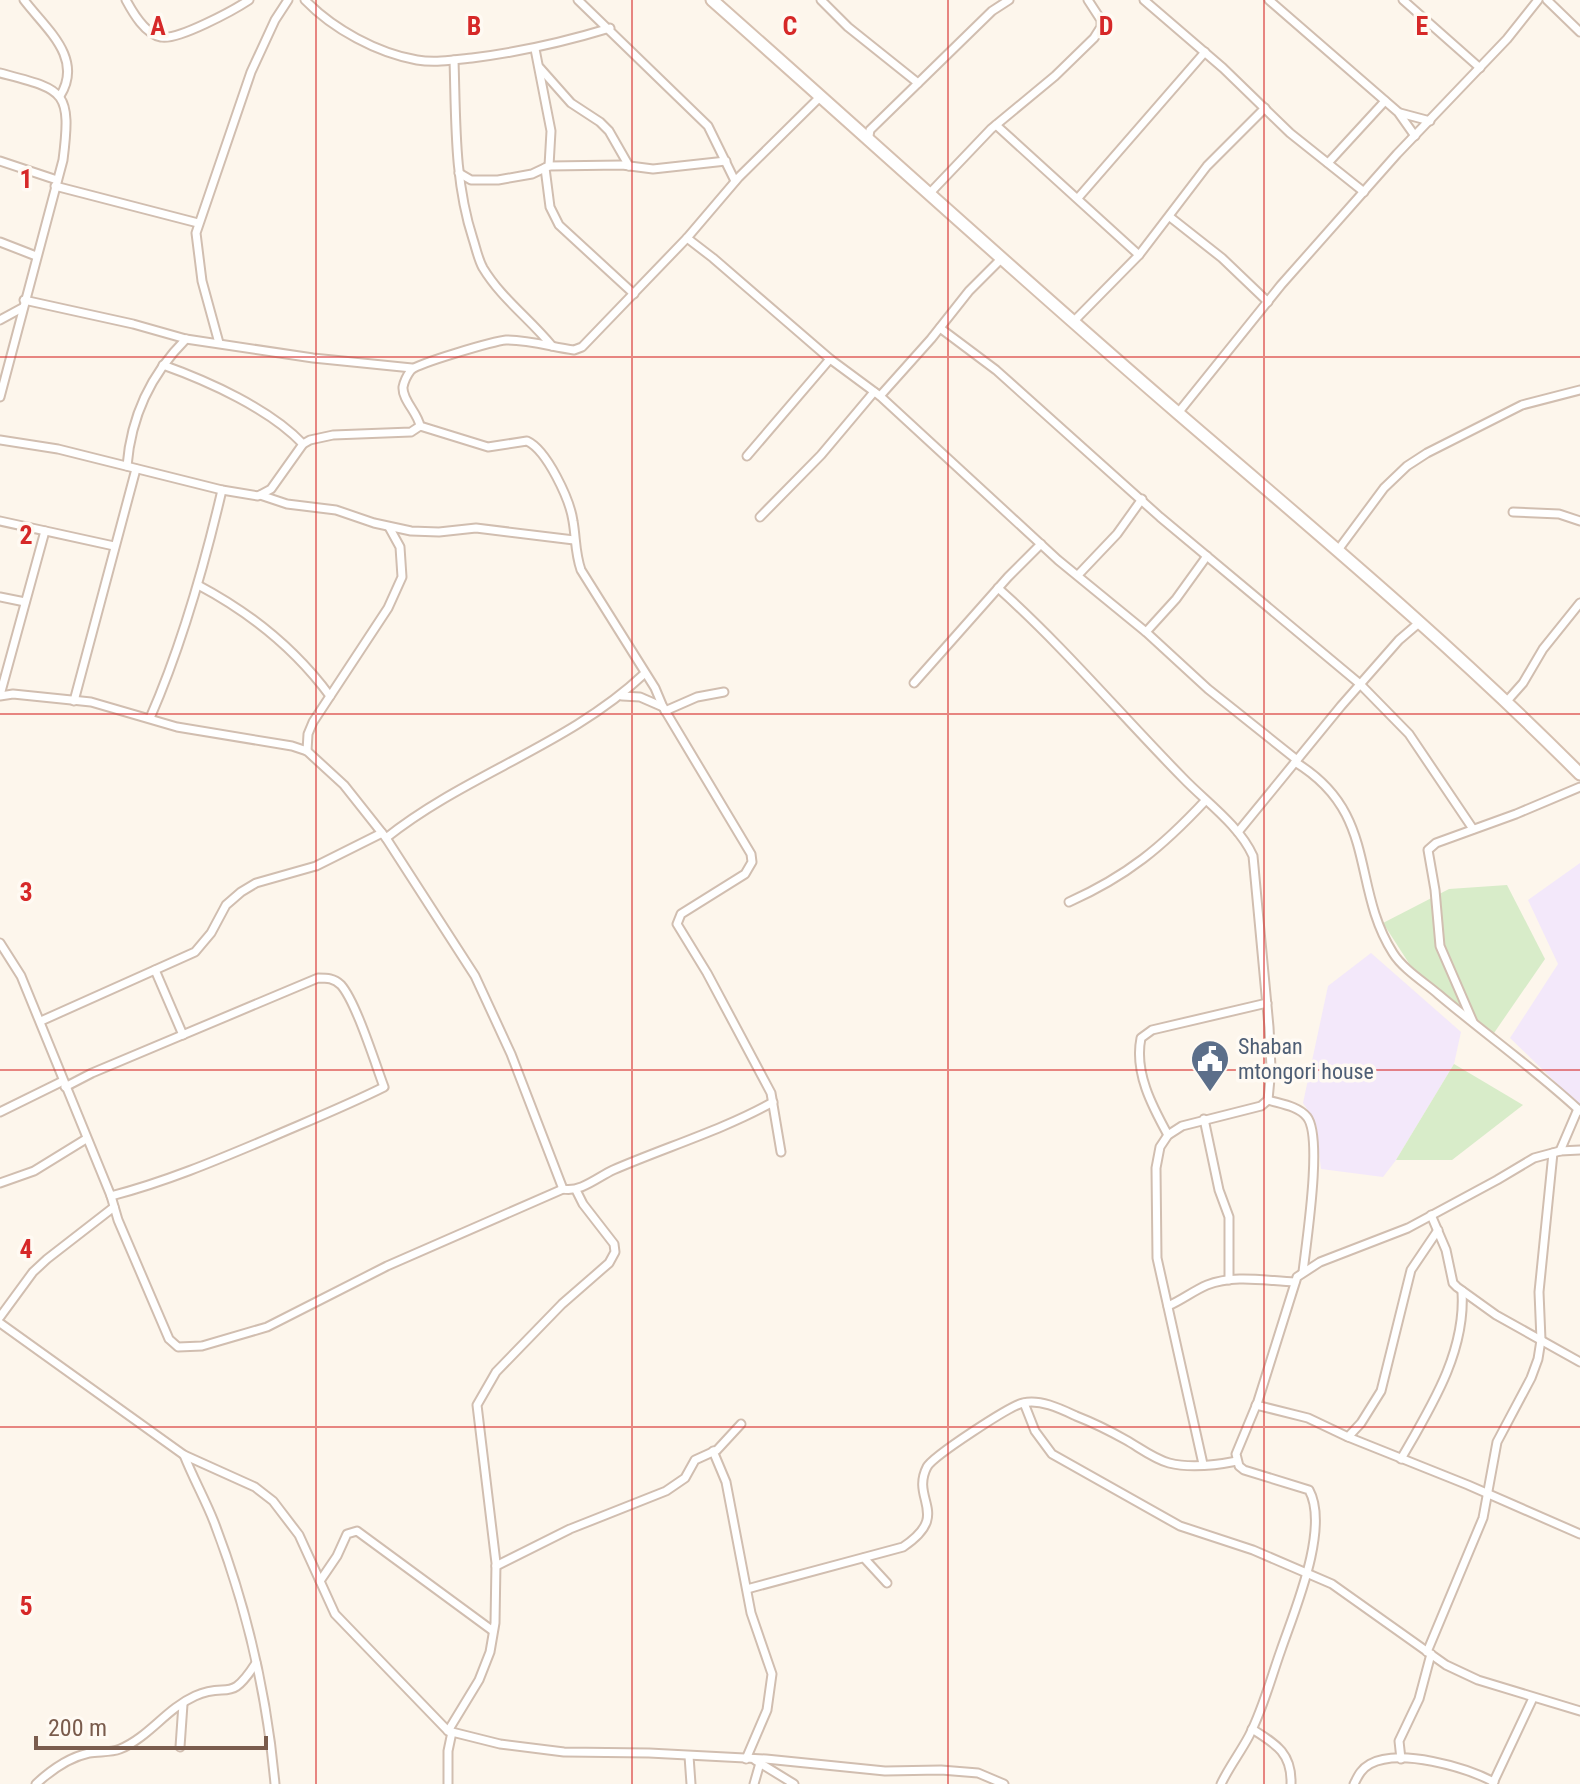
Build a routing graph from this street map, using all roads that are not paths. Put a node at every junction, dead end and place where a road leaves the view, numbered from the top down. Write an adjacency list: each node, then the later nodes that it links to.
1 (24, 0): 25 (street)
2 (126, 0): 3 (street)
3 (249, 0)
4 (288, 0): 46 (street)
5 (305, 0): 20 (street)
6 (578, 0): 16 (street)
7 (712, 0): 26 (main road)
8 (821, 0): 24 (street)
9 (1009, 0): 24 (street)
10 (1144, 0): 19 (street)
11 (1269, 0): 27 (street)
12 (1403, 0): 22 (street)
13 (1538, 0): 22 (street)
14 (1547, 0): 17 (street)
15 (1090, 1): 31 (street)
16 (610, 28): 18 (street); 35 (street)
17 (1580, 32)
18 (535, 49): 20 (street); 21 (street)
19 (1205, 52): 28 (street); 44 (street)
20 (454, 60): 39 (street)
21 (540, 68): 37 (street); 38 (street)
22 (1480, 68): 30 (street)
23 (0, 73): 25 (street)
24 (918, 83): 33 (street)
25 (60, 96): 41 (street)
26 (821, 96): 33 (main road); 40 (street)
27 (1385, 101): 29 (street); 36 (street)
28 (1265, 108): 36 (street); 45 (street)
29 (1398, 112): 30 (street); 32 (street)
30 (1430, 121): 32 (street)
31 (996, 125): 43 (street); 44 (street)
32 (1415, 136): 42 (street)
33 (868, 141): 43 (main road)
34 (0, 161): 41 (street)
35 (726, 161): 37 (street); 40 (street)
36 (1328, 163): 42 (street)
37 (629, 166): 38 (street)
38 (547, 167): 39 (street); 52 (street)
39 (459, 173): 60 (street)
40 (735, 181): 47 (street)
41 (56, 183): 46 (street); 50 (street)
42 (1364, 192): 53 (street)
43 (929, 194): 51 (main road)
44 (1078, 198): 49 (street)
45 (1170, 217): 49 (street); 53 (street)
46 (198, 223): 59 (street)
47 (687, 238): 52 (street); 61 (street)
48 (0, 242): 50 (street)
49 (1139, 255): 56 (street)
50 (36, 256): 54 (street)
51 (1002, 258): 56 (main road); 57 (street)
52 (634, 294): 60 (street)
53 (1268, 302): 67 (street)
54 (23, 304): 55 (street); 58 (street); 66 (street)
55 (0, 320)
56 (1074, 321): 67 (main road)
57 (940, 328): 65 (street); 76 (street)
58 (186, 339): 59 (street); 62 (street)
59 (219, 343): 63 (street)
60 (552, 346): 63 (street)
61 (830, 359): 65 (street); 71 (street)
62 (163, 365): 70 (street); 72 (street)
63 (412, 368): 68 (street)
64 (1580, 390): 86 (street)
65 (877, 394): 78 (street); 84 (street)
66 (0, 397)
67 (1178, 413): 86 (main road)
68 (420, 426): 70 (street); 83 (street)
69 (0, 440): 72 (street)
70 (303, 444): 75 (street)
71 (747, 456)
72 (127, 466): 73 (street)
73 (136, 469): 74 (street); 85 (street)
74 (222, 490): 75 (street); 89 (street)
75 (260, 495): 81 (street)
76 (1142, 499): 87 (street); 88 (street)
77 (1513, 512): 80 (street)
78 (760, 517)
79 (0, 521): 82 (street)
80 (1580, 521)
81 (389, 526): 83 (street); 101 (street)
82 (45, 531): 85 (street); 92 (street)
83 (574, 540): 96 (street)
84 (1041, 544): 88 (street); 90 (street)
85 (114, 546): 103 (street)
86 (1338, 550): 94 (main road)
87 (1207, 556): 95 (street); 98 (street)
88 (1078, 575): 95 (street)
89 (198, 585): 101 (street); 106 (street)
90 (998, 588): 97 (street); 111 (street)
91 (0, 597): 92 (street)
92 (25, 602): 100 (street)
93 (1580, 603): 104 (street)
94 (1421, 622): 98 (street); 104 (main road)
95 (1146, 632): 108 (street)
96 (644, 674): 102 (street); 105 (street)
97 (914, 683)
98 (1360, 684): 108 (street); 112 (street)
99 (724, 692): 105 (street)
100 (0, 696): 103 (street)
101 (330, 696): 107 (street)
102 (620, 697): 105 (street); 114 (street)
103 (74, 701): 106 (street)
104 (1507, 701): 109 (main road)
105 (664, 709): 124 (street)
106 (150, 718): 107 (street)
107 (307, 751): 114 (street)
108 (1296, 761): 113 (street); 120 (street)
109 (1580, 774)
110 (1580, 787): 112 (street)
111 (1205, 801): 113 (street); 115 (street)
112 (1473, 829): 120 (street)
113 (1238, 832): 118 (street)
114 (384, 836): 117 (street); 134 (street)
115 (1069, 902)
116 (0, 943): 119 (street)
117 (155, 970): 119 (street); 121 (street)
118 (1267, 1003): 123 (street); 128 (street)
119 (41, 1021): 122 (street)
120 (1473, 1023): 125 (street)
121 (183, 1035): 122 (street); 136 (street)
122 (64, 1084): 126 (street); 129 (street)
123 (1268, 1100): 127 (street); 140 (street)
124 (773, 1102): 131 (street); 135 (street)
125 (1579, 1110): 132 (street)
126 (0, 1112)
127 (1204, 1119): 128 (street); 141 (street)
128 (1168, 1135): 144 (street)
129 (86, 1139): 133 (street); 136 (street)
130 (1580, 1150): 132 (street)
131 (781, 1152)
132 (1556, 1152): 138 (street); 147 (street)
133 (0, 1183)
134 (563, 1189): 135 (street); 137 (street)
135 (576, 1190): 161 (street)
136 (111, 1196): 137 (street)
137 (114, 1207): 145 (street)
138 (1431, 1215): 139 (street); 140 (street)
139 (1438, 1230): 143 (street); 152 (street)
140 (1303, 1272): 142 (street)
141 (1229, 1280): 142 (street); 144 (street)
142 (1295, 1282): 150 (street)
143 (1462, 1291): 147 (street); 155 (street)
144 (1168, 1306): 157 (street)
145 (0, 1317)
146 (0, 1323): 154 (street)
147 (1541, 1340): 148 (street); 158 (street)
148 (1580, 1362)
149 (1024, 1403): 157 (street); 160 (street); 162 (street)
150 (1256, 1405): 152 (street); 156 (street)
151 (741, 1424): 153 (street)
152 (1348, 1437): 155 (street)
153 (713, 1451): 161 (street); 165 (street)
154 (184, 1455): 163 (street); 168 (street)
155 (1401, 1459): 158 (street)
156 (1237, 1461): 157 (street); 162 (street)
157 (1203, 1464)
158 (1488, 1493): 159 (street); 167 (street)
159 (1580, 1534)
160 (864, 1558): 164 (street); 165 (street)
161 (496, 1566): 166 (street)
162 (1307, 1572): 167 (street); 172 (street)
163 (320, 1581): 166 (street); 173 (street)
164 (887, 1583)
165 (747, 1589): 177 (street)
166 (493, 1631): 173 (street)
167 (1429, 1653): 169 (street); 176 (street)
168 (256, 1663): 170 (street); 180 (street)
169 (1533, 1698): 171 (street); 178 (street)
170 (183, 1704): 174 (street); 179 (street)
171 (1580, 1711)
172 (1252, 1729): 186 (street); 187 (street)
173 (450, 1732): 175 (street); 181 (street)
174 (180, 1747)
175 (689, 1756): 177 (street); 182 (street)
176 (1401, 1759): 178 (street); 188 (street)
177 (753, 1760): 183 (street); 184 (street); 185 (street)
178 (1493, 1783)
179 (36, 1784)
180 (275, 1784)
181 (448, 1784)
182 (691, 1784)
183 (754, 1784)
184 (794, 1784)
185 (1004, 1784)
186 (1221, 1784)
187 (1291, 1784)
188 (1354, 1784)

